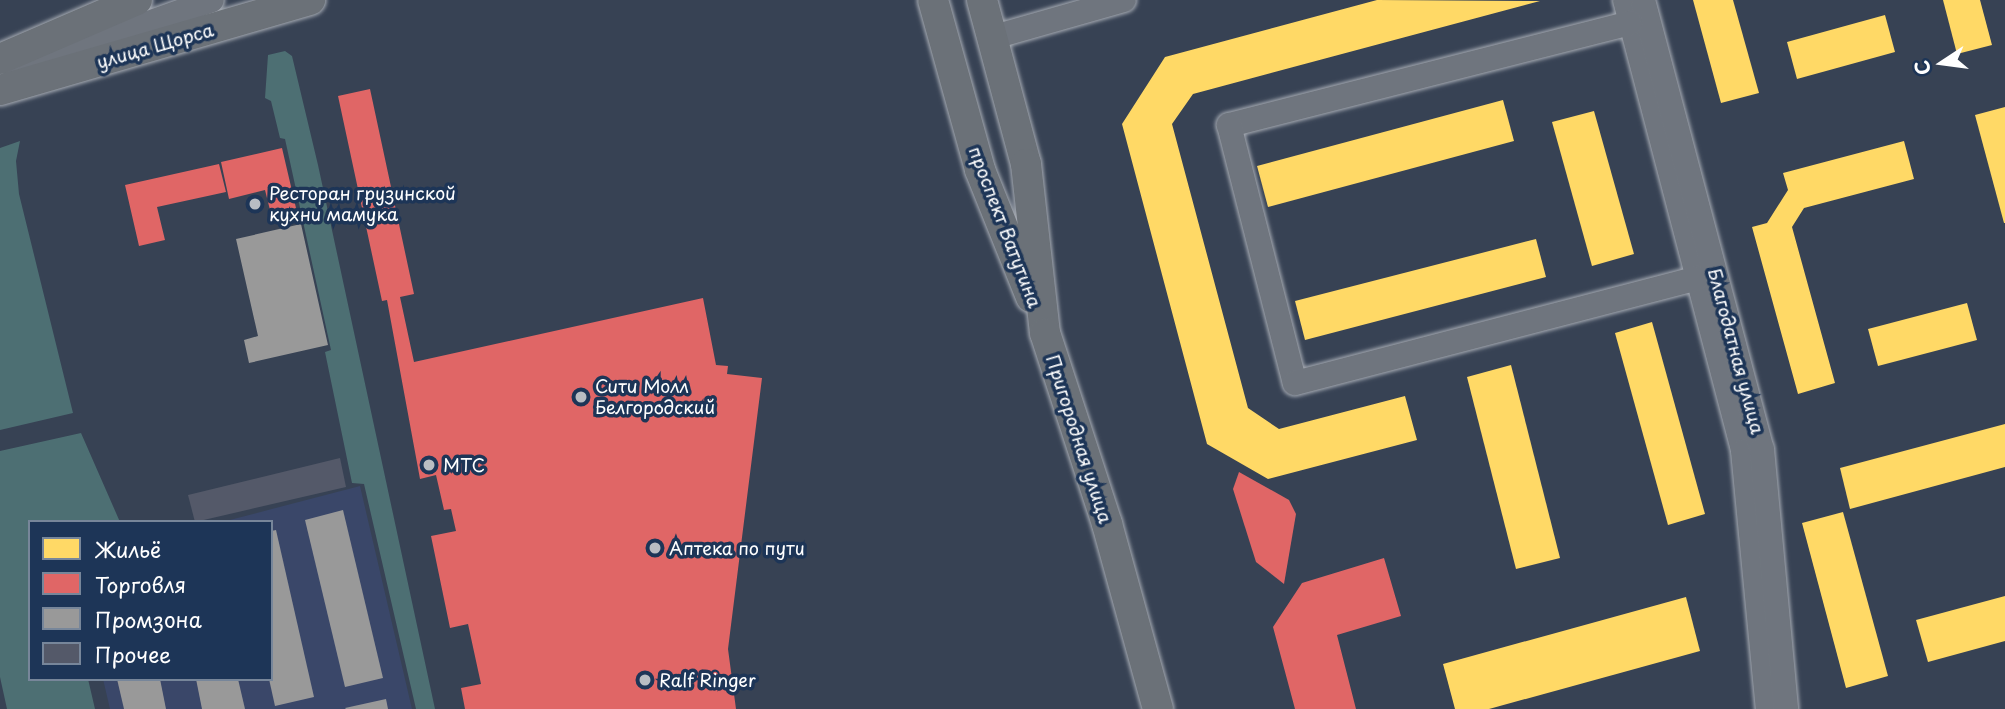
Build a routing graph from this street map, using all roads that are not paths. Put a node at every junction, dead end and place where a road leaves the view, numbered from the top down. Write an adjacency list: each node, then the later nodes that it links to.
1 (136, 0): 12 (main road)
2 (212, 0): 13 (street, улица Щорса)
3 (310, 0): 14 (main road, улица Щорса)
4 (923, 0): 15 (main road)
5 (933, 0): 15 (main road, проспект Ватутина)
6 (982, 0): 11 (main road)
7 (995, 0): 11 (main road)
8 (1124, 0): 11 (street)
9 (1643, 0): 20 (street, Благодатная улица)
10 (1628, 11): 16 (street, Благодатная улица); 16 (street)
11 (994, 37): 17 (main road, Пригородная улица)
12 (0, 58)
13 (0, 75)
14 (0, 90)
15 (980, 170): 17 (main road, проспект Ватутина)
16 (1698, 278): 19 (street, Благодатная улица)
17 (1045, 333): 18 (main road, Пригородная улица)
18 (1158, 709)
19 (1768, 709)
20 (1786, 709)

